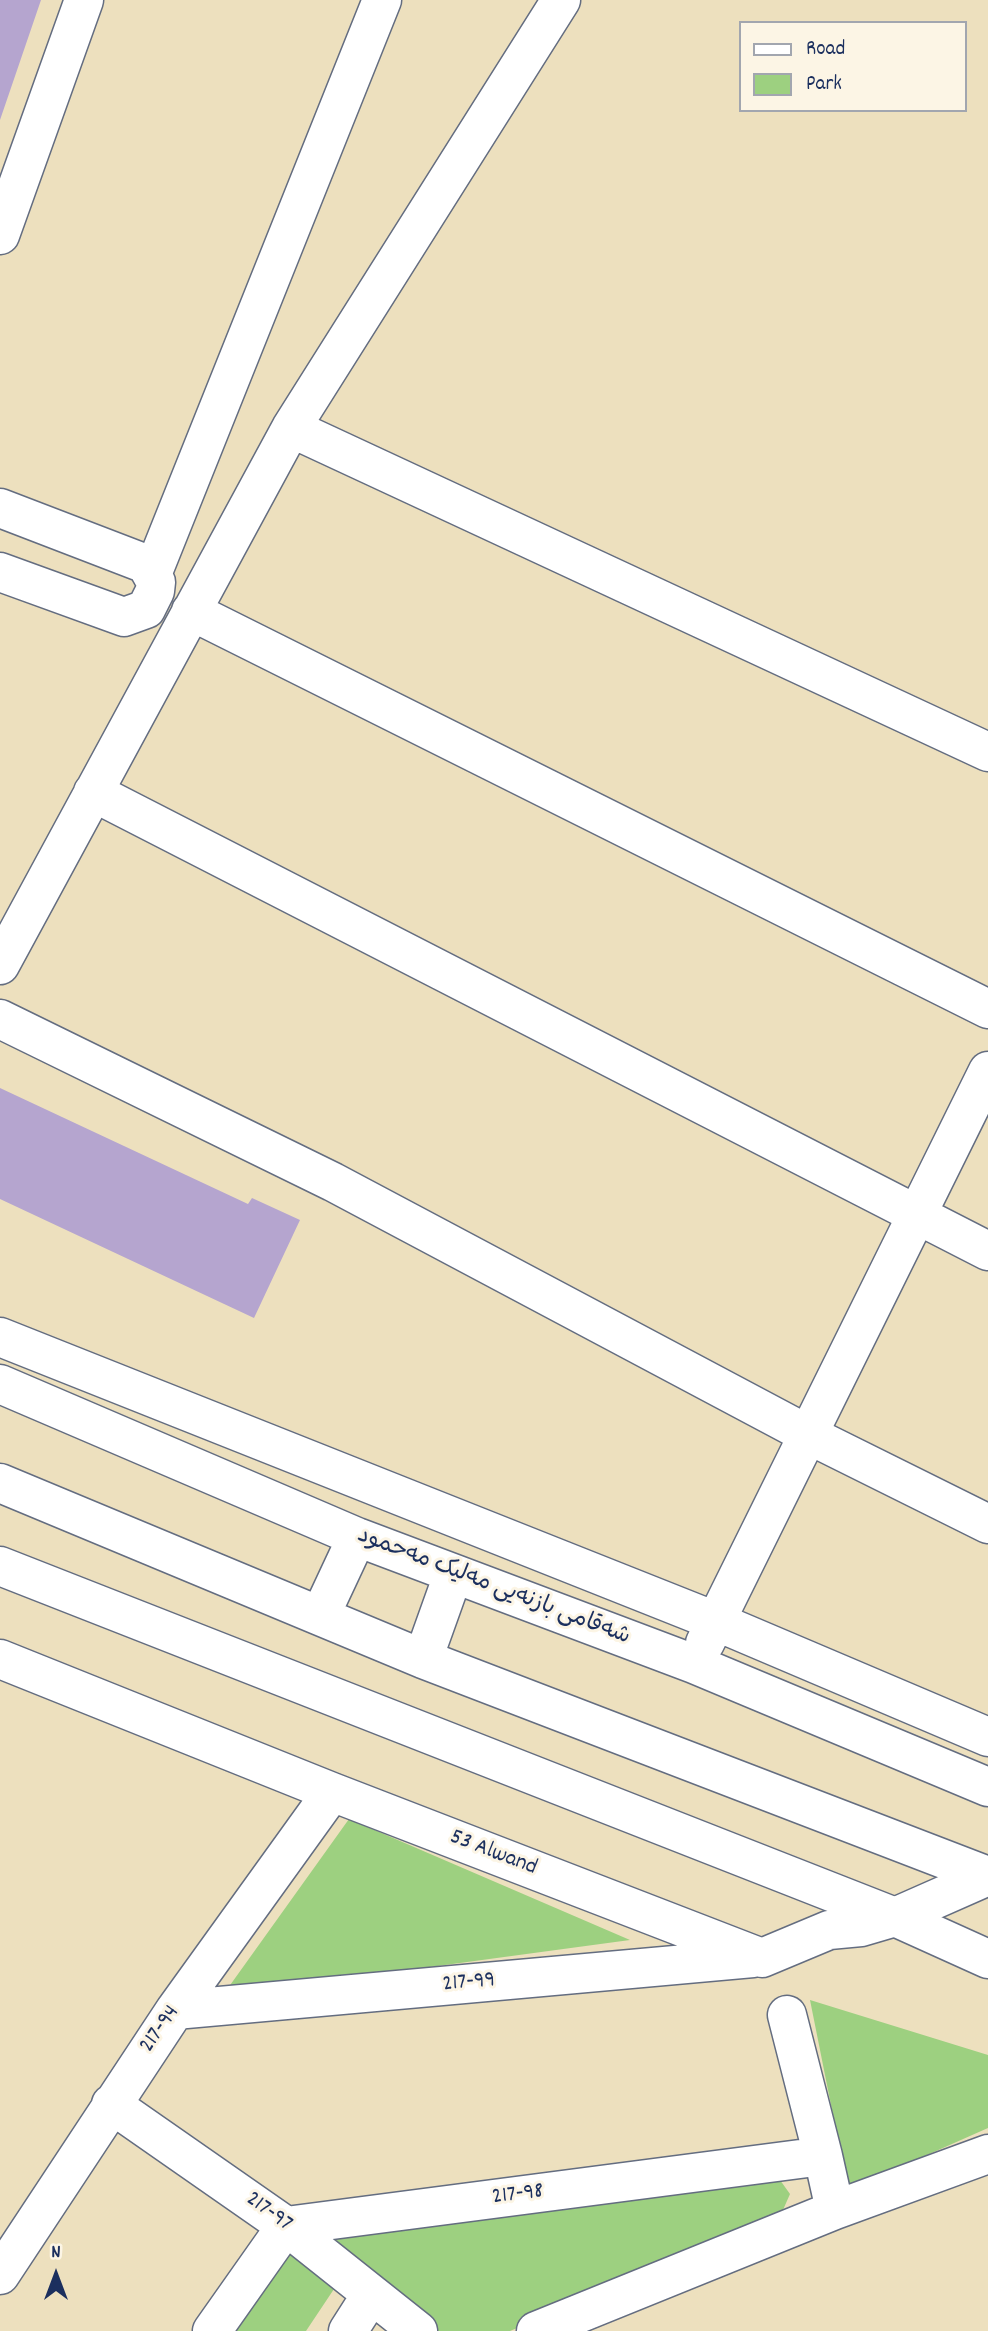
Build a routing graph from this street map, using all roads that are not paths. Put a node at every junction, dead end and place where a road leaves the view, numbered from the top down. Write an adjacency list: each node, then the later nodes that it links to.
1 (83, 0): 4 (main road)
2 (382, 0): 7 (main road)
3 (561, 0): 5 (main road)
4 (0, 235)
5 (290, 428): 9 (main road); 10 (main road)
6 (0, 508): 7 (main road)
7 (153, 572): 8 (main road)
8 (4, 577)
9 (191, 611): 11 (main road); 13 (main road)
10 (988, 752)
11 (93, 792): 12 (main road); 16 (main road)
12 (0, 965)
13 (988, 1009)
14 (0, 1019): 20 (main road)
15 (988, 1070): 16 (main road)
16 (916, 1214): 17 (main road); 20 (main road)
17 (988, 1251)
18 (0, 1336): 27 (main road)
19 (0, 1384): 23 (main road, شەقامی بازنەیی مەلیک مەحمود)
20 (807, 1434): 22 (main road); 27 (main road)
21 (0, 1483): 26 (main road)
22 (988, 1524)
23 (357, 1537): 25 (main road, شەقامی بازنەیی مەلیک مەحمود); 26 (main road)
24 (0, 1566): 35 (main road)
25 (453, 1575): 29 (main road); 30 (main road, شەقامی بازنەیی مەلیک مەحمود)
26 (321, 1614): 29 (main road)
27 (715, 1620): 30 (main road); 31 (main road)
28 (0, 1659): 33 (main road, 53 Alwand)
29 (423, 1659): 34 (main road)
30 (694, 1664): 32 (main road, شەقامی بازنەیی مەلیک مەحمود)
31 (988, 1737)
32 (988, 1787)
33 (332, 1792): 36 (main road, 53 Alwand); 38 (main road, 217-94)
34 (988, 1876): 35 (main road)
35 (895, 1917): 36 (main road); 37 (main road)
36 (762, 1958): 38 (main road, 217-99)
37 (988, 1959)
38 (175, 2010): 40 (main road, 217-94)
39 (787, 2015): 42 (main road)
40 (111, 2104): 44 (main road, 217-97); 45 (main road, 217-94)
41 (988, 2154): 43 (main road)
42 (822, 2156): 43 (main road); 44 (main road, 217-98)
43 (835, 2210): 50 (main road)
44 (286, 2226): 46 (main road, 217-97); 47 (main road)
45 (0, 2276)
46 (371, 2295): 48 (main road); 49 (main road, 217-97)
47 (212, 2331)
48 (348, 2331)
49 (418, 2331)
50 (536, 2331)

